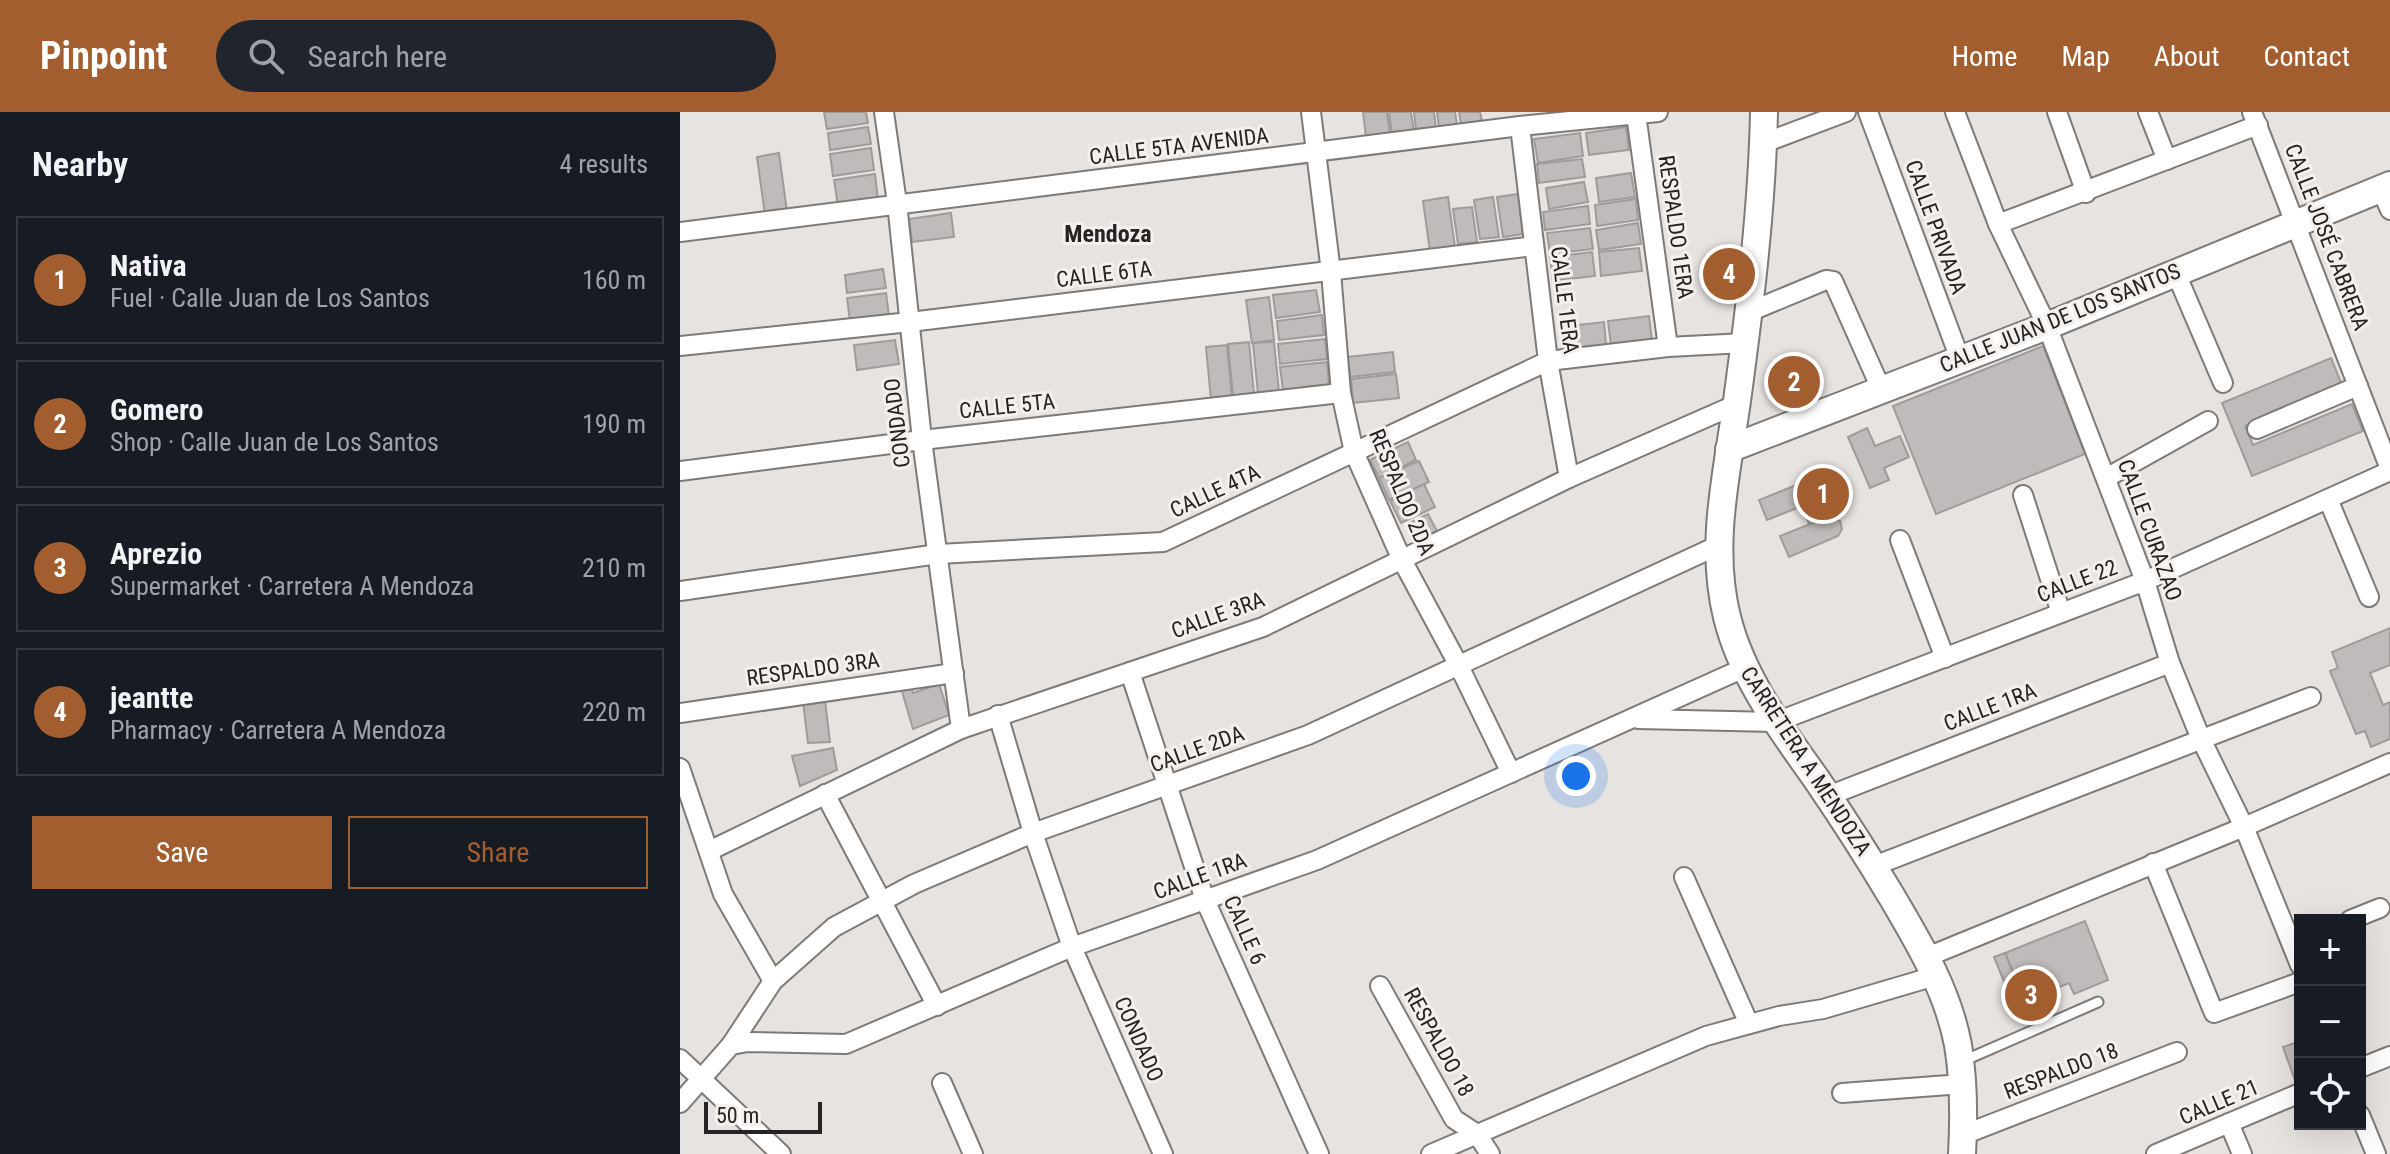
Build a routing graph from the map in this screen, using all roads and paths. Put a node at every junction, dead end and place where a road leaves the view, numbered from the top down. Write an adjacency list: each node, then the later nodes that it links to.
1 (884, 112): 18 (street, CONDADO)
2 (1311, 112): 14 (street, RESPALDO 2DA)
3 (1658, 112): 10 (street, CALLE 5TA AVENIDA)
4 (1764, 112): 13 (street, CARRETERA A MENDOZA)
5 (1846, 112): 13 (street)
6 (1868, 112): 31 (street, CALLE PRIVADA)
7 (1955, 112): 19 (street, CALLE CURAZAO)
8 (2057, 112): 16 (street)
9 (2148, 112): 15 (street)
10 (1636, 114): 12 (street, CALLE 5TA AVENIDA); 30 (street, RESPALDO 1ERA)
11 (2255, 118): 15 (street); 20 (street, CALLE JOSÉ CABRERA)
12 (1520, 126): 14 (street, CALLE 5TA AVENIDA); 22 (street, CALLE 1ERA)
13 (1764, 143): 25 (street, CARRETERA A MENDOZA)
14 (1316, 154): 18 (street, CALLE 5TA AVENIDA); 24 (street, RESPALDO 2DA)
15 (2167, 160): 16 (street)
16 (2086, 193): 19 (street)
17 (2387, 194): 20 (street, CALLE JUAN DE LOS SANTOS)
18 (897, 203): 21 (street, CALLE 5TA AVENIDA); 26 (street, CONDADO)
19 (1998, 224): 27 (street, CALLE CURAZAO)
20 (2296, 225): 23 (street, CALLE JUAN DE LOS SANTOS); 34 (street, CALLE JOSÉ CABRERA)
21 (680, 232)
22 (1534, 246): 24 (street, CALLE 6TA); 32 (street, CALLE 1ERA)
23 (2175, 271): 27 (street, CALLE JUAN DE LOS SANTOS); 33 (street)
24 (1331, 272): 26 (street, CALLE 6TA); 36 (street, RESPALDO 2DA)
25 (1749, 312): 28 (street, CARRETERA A MENDOZA); 35 (street)
26 (910, 322): 29 (street, CALLE 6TA); 40 (street, CONDADO)
27 (2047, 326): 31 (street, CALLE JUAN DE LOS SANTOS); 46 (street, CALLE CURAZAO)
28 (1745, 343): 30 (street, CALLE 4TA); 37 (street, CARRETERA A MENDOZA)
29 (680, 346)
30 (1668, 347): 32 (street, CALLE 4TA)
31 (1960, 359): 35 (street, CALLE JUAN DE LOS SANTOS)
32 (1548, 361): 42 (street, CALLE 4TA); 45 (street, CALLE 1ERA)
33 (2223, 383)
34 (2358, 386): 39 (street); 43 (street, CALLE JOSÉ CABRERA)
35 (1882, 391): 41 (street, CALLE JUAN DE LOS SANTOS)
36 (1341, 393): 40 (street, CALLE 5TA); 42 (street, RESPALDO 2DA)
37 (1737, 404): 41 (street, CARRETERA A MENDOZA); 45 (street, CALLE 3RA)
38 (2208, 421): 46 (street)
39 (2257, 429)
40 (922, 440): 44 (street, CALLE 5TA); 51 (street, CONDADO)
41 (1729, 449): 50 (street, CARRETERA A MENDOZA)
42 (1354, 452): 51 (street, CALLE 4TA); 52 (street, RESPALDO 2DA)
43 (2390, 470): 48 (street, CALLE 22)
44 (680, 471)
45 (1569, 478): 52 (street, CALLE 3RA)
46 (2106, 478): 53 (street, CALLE CURAZAO)
47 (2023, 495): 56 (street)
48 (2328, 499): 53 (street, CALLE 22); 55 (street)
49 (1900, 540): 57 (street)
50 (1719, 545): 59 (street, CALLE 2DA); 60 (street, CARRETERA A MENDOZA)
51 (938, 554): 54 (street, CALLE 4TA); 62 (street, CONDADO)
52 (1402, 560): 59 (street, RESPALDO 2DA); 61 (street, CALLE 3RA)
53 (2145, 581): 56 (street, CALLE 22); 58 (street, CALLE CURAZAO)
54 (680, 591)
55 (2369, 597)
56 (2061, 613): 57 (street, CALLE 22)
57 (1945, 658): 67 (street, CALLE 22)
58 (2170, 663): 69 (street, CALLE CURAZAO); 75 (street, CALLE 1RA)
59 (1458, 664): 72 (street, RESPALDO 2DA); 73 (street, CALLE 2DA)
60 (1744, 668): 66 (street, CALLE 1RA); 67 (street, CARRETERA A MENDOZA)
61 (1130, 672): 65 (street, CALLE 3RA); 73 (street, CALLE 6)
62 (954, 673): 64 (street, RESPALDO 3RA); 68 (street, CONDADO)
63 (2311, 697): 69 (street)
64 (680, 713)
65 (998, 715): 68 (street, CALLE 3RA); 77 (street, CONDADO)
66 (1634, 719): 67 (street); 72 (street, CALLE 1RA)
67 (1776, 722): 75 (street, CARRETERA A MENDOZA)
68 (961, 729): 74 (street, CALLE 3RA)
69 (2201, 739): 76 (street, CALLE CURAZAO); 80 (street)
70 (2390, 763): 76 (street)
71 (680, 768): 78 (street)
72 (1511, 773): 82 (street, CALLE 1RA)
73 (1169, 785): 77 (street, CALLE 2DA); 82 (street, CALLE 6)
74 (825, 794): 78 (street, CALLE 3RA); 83 (street)
75 (1828, 796): 80 (street, CARRETERA A MENDOZA)
76 (2244, 827): 79 (street); 86 (street, CALLE CURAZAO)
77 (1033, 833): 83 (street, CALLE 2DA); 87 (street, CONDADO)
78 (709, 851): 89 (street)
79 (2153, 863): 88 (street); 90 (street)
80 (1874, 866): 88 (street, CARRETERA A MENDOZA)
81 (1684, 877): 94 (street)
82 (1205, 900): 87 (street, CALLE 1RA); 113 (street, CALLE 6)
83 (881, 902): 89 (street, CALLE 2DA); 93 (street)
84 (2380, 908): 85 (street)
85 (2365, 914)
86 (2294, 938)
87 (1072, 947): 93 (street, CALLE 1RA); 112 (street, CONDADO)
88 (1931, 966): 94 (street); 100 (street, CARRETERA A MENDOZA)
89 (773, 981): 95 (street, CALLE 2DA)
90 (2294, 984)
91 (1380, 986): 108 (street, RESPALDO 18)
92 (2098, 1002): 100 (lane)
93 (937, 1006): 95 (street, CALLE 1RA)
94 (1749, 1024): 108 (street)
95 (731, 1045): 101 (street)
96 (2177, 1052): 109 (street, RESPALDO 18)
97 (2390, 1056): 99 (street)
98 (680, 1059): 101 (street)
99 (2366, 1066)
100 (1961, 1073): 103 (street); 109 (street, CARRETERA A MENDOZA)
101 (701, 1079): 105 (street); 111 (street)
102 (942, 1083): 110 (street)
103 (1842, 1093)
104 (2294, 1096): 106 (street, CALLE 21)
105 (680, 1103)
106 (2229, 1123): 116 (street, CALLE 21); 117 (street)
107 (2366, 1130): 118 (street)
108 (1477, 1134): 114 (street); 115 (street, RESPALDO 18)
109 (1962, 1144)
110 (969, 1152)
111 (781, 1154)
112 (1163, 1154)
113 (1319, 1154)
114 (1431, 1154)
115 (1490, 1154)
116 (2156, 1154)
117 (2242, 1154)
118 (2376, 1154)

